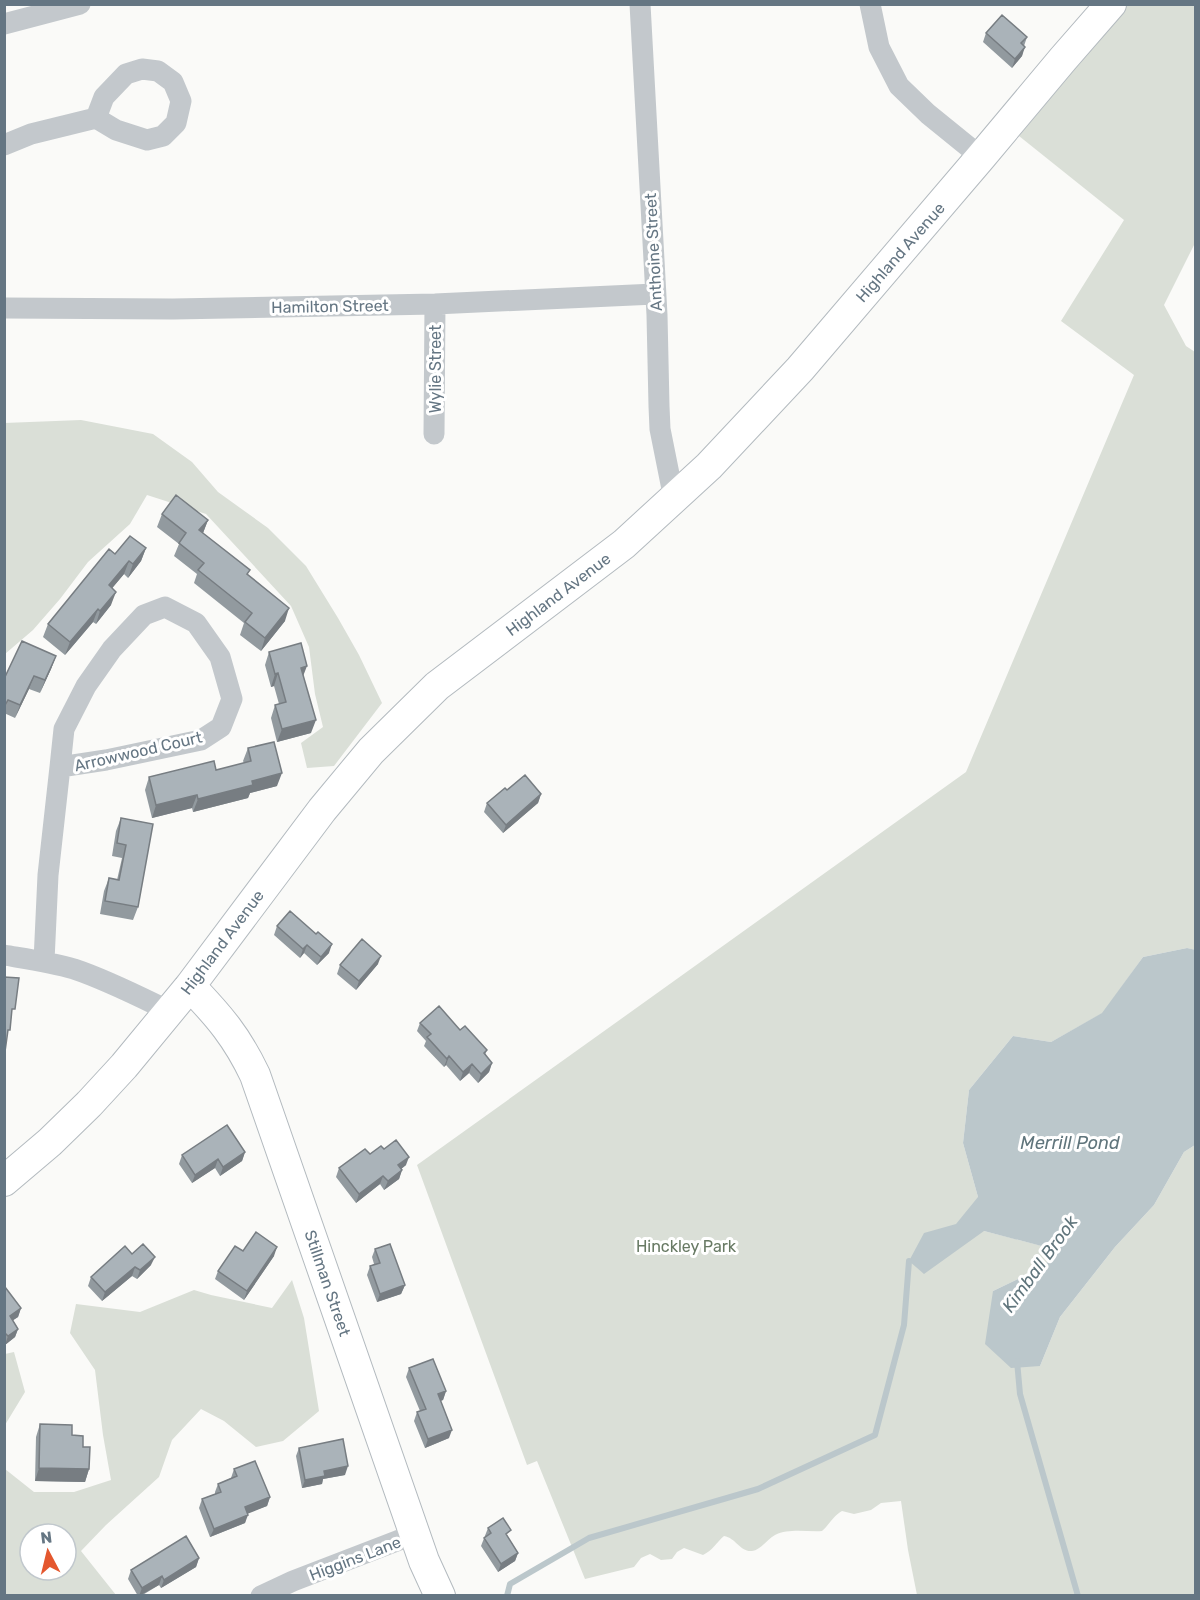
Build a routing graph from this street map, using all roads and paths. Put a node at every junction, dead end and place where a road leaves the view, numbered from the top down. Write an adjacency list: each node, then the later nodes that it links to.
1 (80, 4): 5 (street)
2 (640, 4): 9 (street, Anthoine Street)
3 (870, 4): 8 (street)
4 (1111, 4): 8 (street, Highland Avenue)
5 (4, 24)
6 (96, 118): 7 (street)
7 (4, 145)
8 (981, 158): 13 (street, Highland Avenue)
9 (655, 294): 10 (street, Hamilton Street); 13 (street, Anthoine Street)
10 (435, 304): 11 (street, Hamilton Street); 12 (street, Wylie Street)
11 (4, 308)
12 (434, 434)
13 (674, 499): 17 (street, Highland Avenue)
14 (60, 767): 14 (street, Arrowwood Court); 16 (street, Arrowwood Court)
15 (4, 955): 16 (street)
16 (44, 961): 18 (street)
17 (190, 986): 18 (street, Highland Avenue); 20 (street, Stillman Street)
18 (169, 1011): 19 (street, Highland Avenue)
19 (4, 1181)
20 (415, 1534): 21 (street, Higgins Lane); 22 (street, Stillman Street)
21 (261, 1596)
22 (440, 1596)

